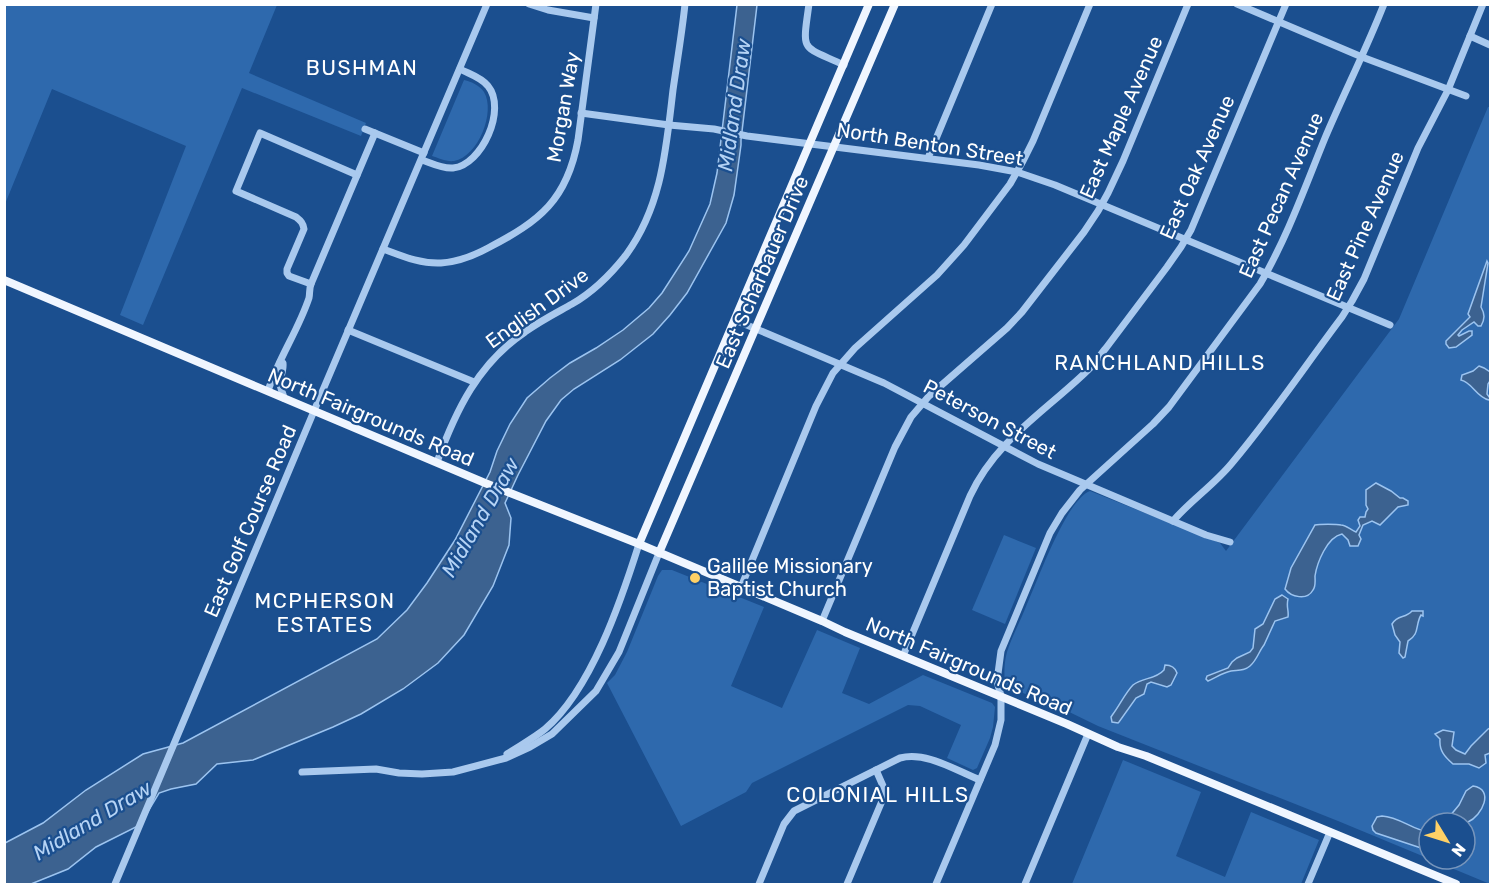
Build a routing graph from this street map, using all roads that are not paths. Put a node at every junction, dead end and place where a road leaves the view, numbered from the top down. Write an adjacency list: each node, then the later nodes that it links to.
1 (488, 4): 21 (street, East Golf Course Road)
2 (529, 4): 15 (street)
3 (596, 4): 15 (street, Morgan Way)
4 (685, 4): 25 (street, English Drive)
5 (809, 4): 20 (street)
6 (869, 4): 20 (main road, East Scharbauer Drive)
7 (895, 4): 29 (main road, East Scharbauer Drive)
8 (992, 4): 31 (street)
9 (1090, 4): 32 (street)
10 (1188, 4): 34 (street, East Maple Avenue)
11 (1237, 4): 16 (street)
12 (1286, 4): 16 (street, East Oak Avenue)
13 (1384, 4): 19 (street, East Pecan Avenue)
14 (1483, 4): 17 (street, East Pine Avenue)
15 (594, 18): 24 (street, Morgan Way)
16 (1279, 22): 19 (street); 35 (street, East Oak Avenue)
17 (1470, 36): 18 (street); 22 (street, East Pine Avenue)
18 (1491, 45)
19 (1362, 57): 22 (street); 37 (street, East Pecan Avenue)
20 (844, 65): 28 (main road, East Scharbauer Drive)
21 (460, 69): 30 (street, East Golf Course Road); 30 (street)
22 (1448, 90): 23 (street); 40 (street, East Pine Avenue)
23 (1466, 96)
24 (581, 113): 25 (street, North Benton Street); 36 (street, Morgan Way)
25 (669, 125): 28 (street, North Benton Street); 47 (street, English Drive)
26 (365, 129): 27 (street)
27 (375, 133): 30 (street); 33 (street)
28 (810, 143): 29 (street, North Benton Street); 41 (main road, East Scharbauer Drive)
29 (834, 146): 31 (street, North Benton Street); 43 (main road, East Scharbauer Drive)
30 (423, 156): 36 (street, East Golf Course Road)
31 (928, 158): 32 (street, North Benton Street)
32 (1017, 172): 34 (street, North Benton Street); 46 (street)
33 (357, 175): 39 (street); 39 (street)
34 (1102, 205): 35 (street, North Benton Street); 50 (street, East Maple Avenue)
35 (1185, 239): 37 (street, North Benton Street); 52 (street, East Oak Avenue)
36 (383, 249): 44 (street, East Golf Course Road)
37 (1266, 274): 40 (street, North Benton Street); 54 (street, East Pecan Avenue)
38 (4, 280): 48 (main road, North Fairgrounds Road)
39 (311, 284): 45 (street)
40 (1348, 308): 42 (street, North Benton Street); 55 (street, East Pine Avenue)
41 (735, 320): 43 (street, Peterson Street); 57 (main road, East Scharbauer Drive)
42 (1390, 325)
43 (756, 329): 46 (street, Peterson Street); 58 (main road, East Scharbauer Drive)
44 (348, 330): 47 (street); 51 (street, East Golf Course Road)
45 (280, 362): 48 (street); 49 (street)
46 (840, 364): 50 (street, Peterson Street); 59 (street)
47 (474, 382): 53 (street, English Drive)
48 (268, 391): 49 (main road, North Fairgrounds Road)
49 (284, 398): 51 (main road, North Fairgrounds Road)
50 (923, 403): 52 (street, Peterson Street); 60 (street, East Maple Avenue)
51 (314, 411): 53 (main road, North Fairgrounds Road); 69 (street, East Golf Course Road)
52 (1003, 446): 54 (street, Peterson Street); 61 (street, East Oak Avenue)
53 (437, 462): 57 (main road, North Fairgrounds Road)
54 (1086, 485): 55 (street, Peterson Street); 62 (street, East Pecan Avenue)
55 (1173, 520): 56 (street, Peterson Street)
56 (1230, 542)
57 (639, 544): 58 (main road, North Fairgrounds Road); 64 (street)
58 (659, 553): 59 (main road, North Fairgrounds Road); 64 (street)
59 (741, 587): 60 (main road, North Fairgrounds Road)
60 (822, 621): 61 (main road, North Fairgrounds Road)
61 (903, 656): 62 (main road, North Fairgrounds Road)
62 (1001, 696): 63 (main road, North Fairgrounds Road); 67 (street, East Pecan Avenue)
63 (1088, 734): 68 (main road, North Fairgrounds Road); 73 (street)
64 (497, 761): 66 (street)
65 (876, 770): 67 (street); 70 (street); 71 (street)
66 (302, 772)
67 (980, 780): 72 (street, East Pecan Avenue)
68 (1330, 832): 74 (street); 75 (main road, North Fairgrounds Road)
69 (115, 885)
70 (759, 885)
71 (847, 885)
72 (936, 885)
73 (1025, 885)
74 (1308, 885)
75 (1456, 885)

